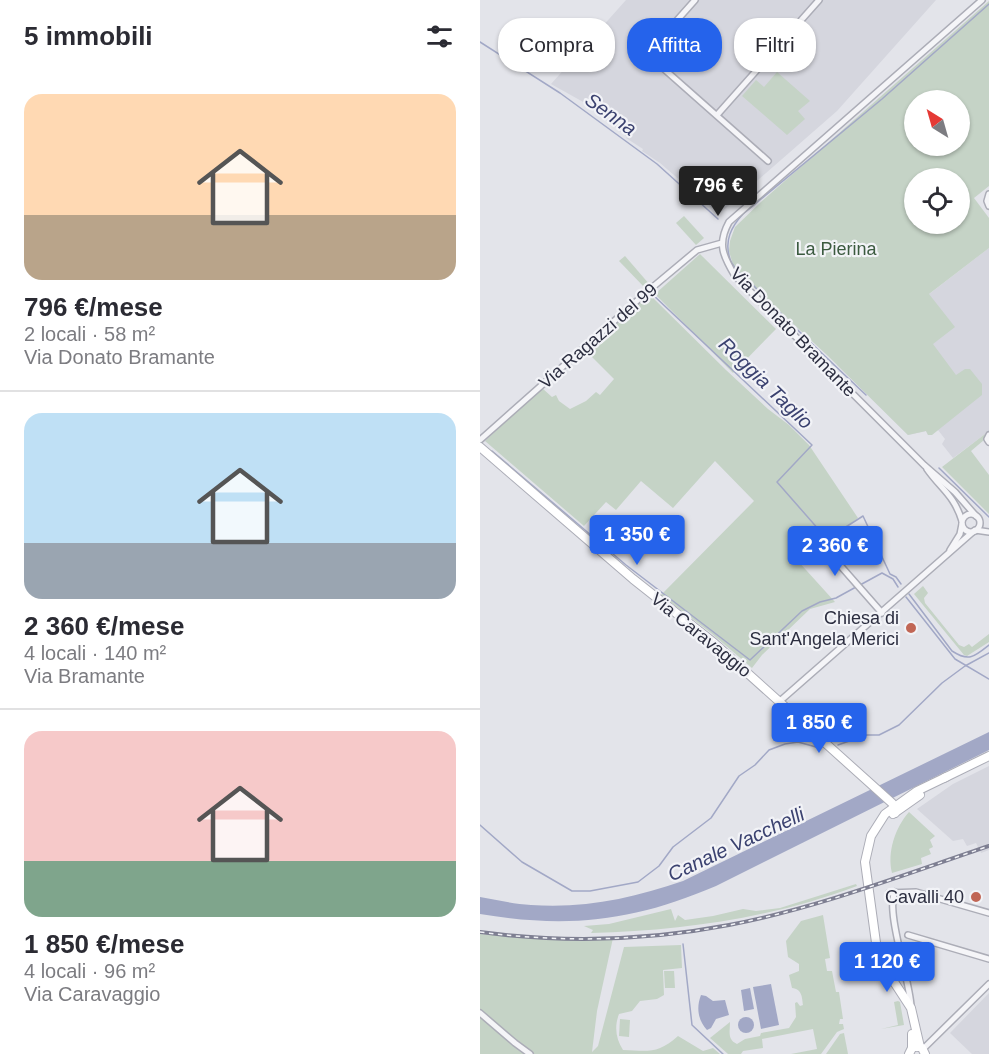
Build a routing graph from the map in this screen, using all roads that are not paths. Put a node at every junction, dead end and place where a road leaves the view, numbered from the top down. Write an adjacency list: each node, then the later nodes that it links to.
1 (694, 0): 4 (street)
2 (819, 0): 4 (street)
3 (982, 0): 8 (street)
4 (717, 116): 5 (street)
5 (768, 161)
6 (989, 194): 7 (street)
7 (989, 206)
8 (722, 243): 10 (street, Via Ragazzi del 99); 13 (street, Via Donato Bramante)
9 (989, 435): 11 (street)
10 (480, 440)
11 (989, 442)
12 (480, 447): 21 (street, Via Caravaggio)
13 (924, 465): 14 (street, Via Donato Bramante); 15 (street, Via Donato Bramante)
14 (977, 517): 15 (street); 16 (street); 17 (street, Via Donato Bramante)
15 (962, 522): 16 (street); 19 (street)
16 (975, 530): 17 (street); 19 (street)
17 (989, 532)
18 (831, 555): 20 (street)
19 (945, 557): 20 (street)
20 (882, 613): 21 (street)
21 (780, 701): 23 (street, Via Caravaggio)
22 (989, 756): 23 (street)
23 (894, 806): 28 (street)
24 (989, 913): 28 (street)
25 (908, 935): 26 (street)
26 (989, 959)
27 (989, 984): 30 (street)
28 (909, 1004): 30 (street)
29 (480, 1013): 31 (street)
30 (918, 1050)
31 (530, 1054)

